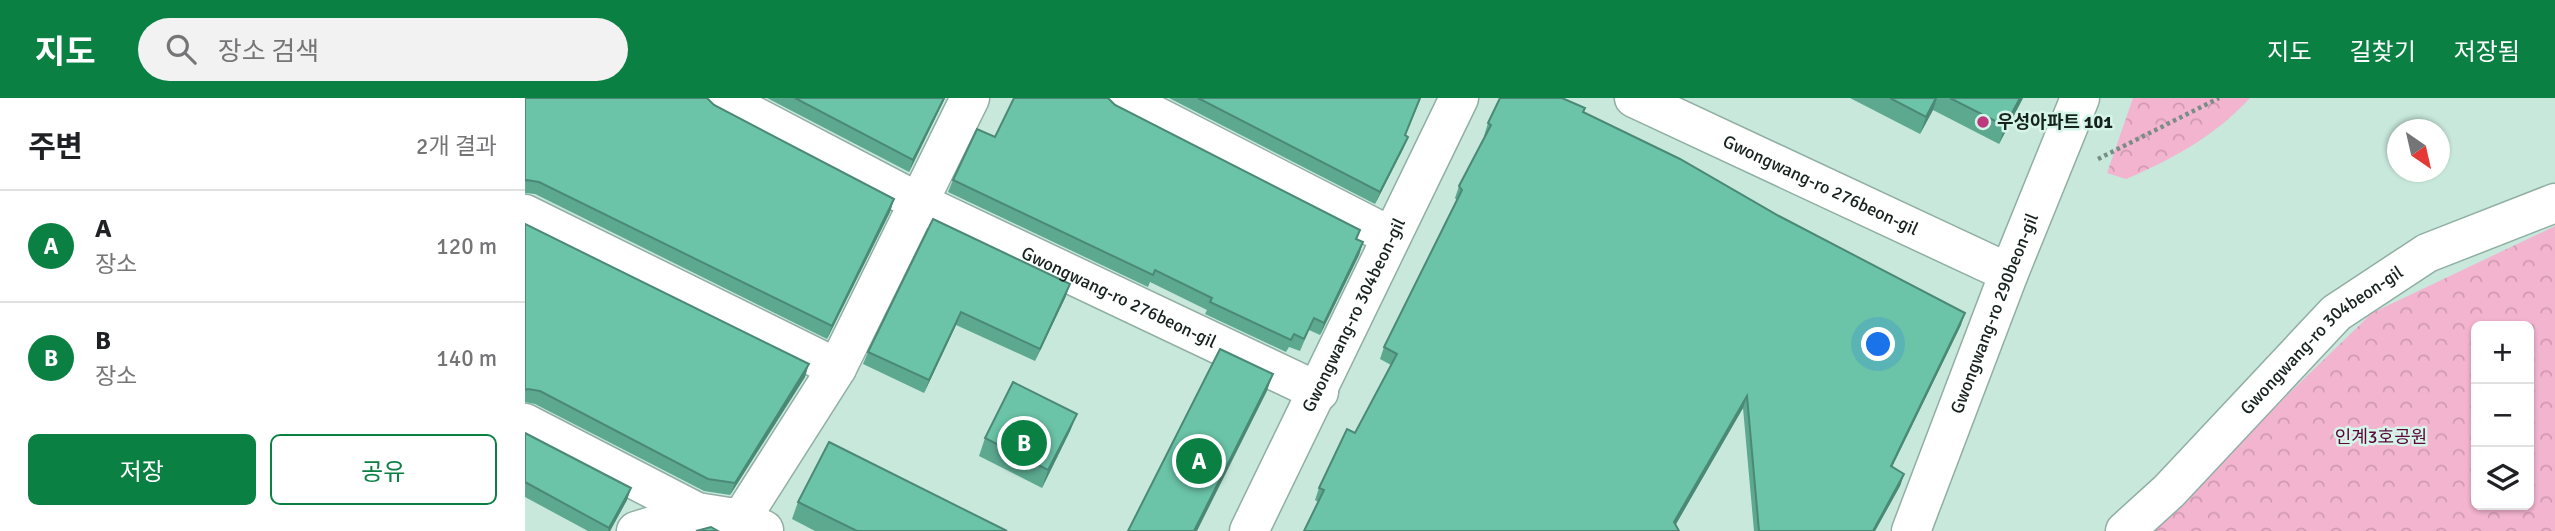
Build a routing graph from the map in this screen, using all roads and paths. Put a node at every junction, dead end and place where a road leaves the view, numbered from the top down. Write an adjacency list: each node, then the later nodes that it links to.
1 (720, 98): 9 (street, Gwongwang-ro 276beon-gil)
2 (970, 98): 9 (street)
3 (1121, 98): 12 (street)
4 (1459, 98): 12 (street, Gwongwang-ro 304beon-gil)
5 (1634, 98): 13 (street, Gwongwang-ro 276beon-gil)
6 (2080, 98): 8 (street, Gwongwang-ro 290beon-gil)
7 (2219, 98): 8 (path)
8 (2045, 186): 13 (street, Gwongwang-ro 290beon-gil)
9 (920, 203): 14 (street); 15 (street, Gwongwang-ro 276beon-gil)
10 (2555, 203): 22 (street, Gwongwang-ro 304beon-gil)
11 (525, 214): 14 (street)
12 (1390, 236): 15 (street, Gwongwang-ro 304beon-gil)
13 (2009, 273): 21 (street, Gwongwang-ro 290beon-gil)
14 (837, 368): 18 (street)
15 (1319, 392): 20 (street, Gwongwang-ro 304beon-gil)
16 (525, 423): 17 (street)
17 (697, 512): 18 (street); 19 (street)
18 (753, 525)
19 (636, 531)
20 (1249, 531)
21 (1912, 531)
22 (2125, 531)

